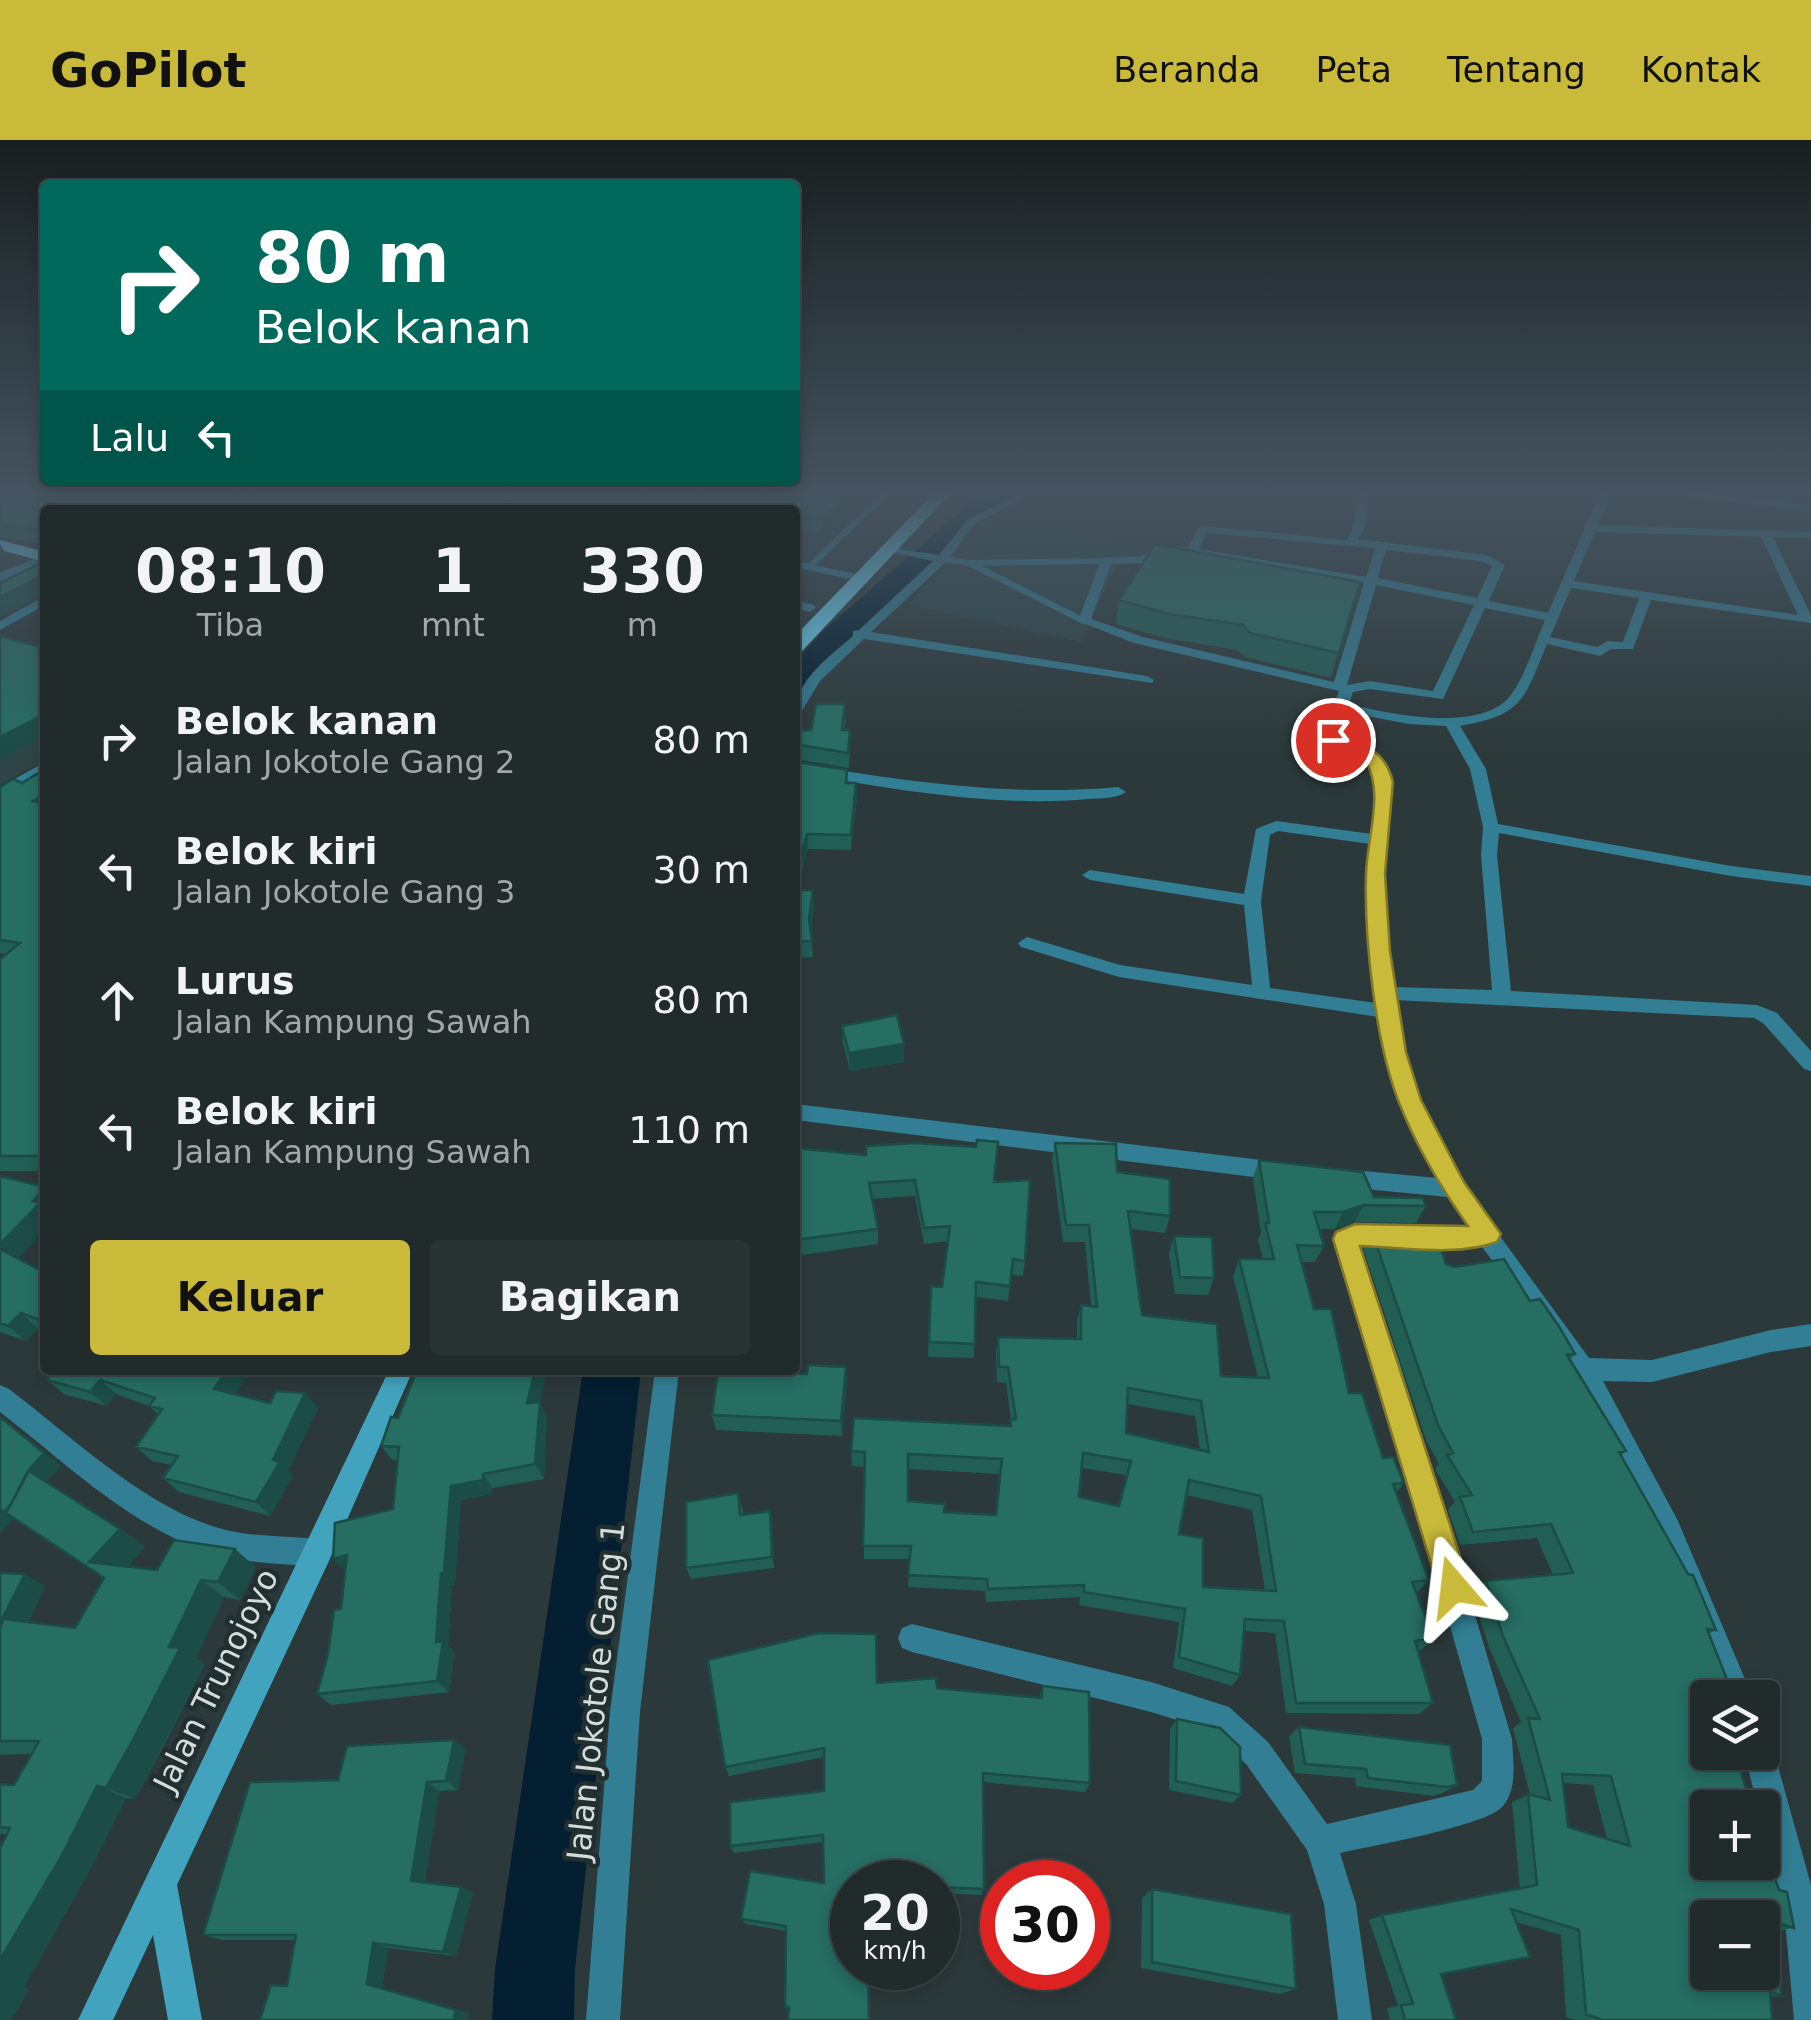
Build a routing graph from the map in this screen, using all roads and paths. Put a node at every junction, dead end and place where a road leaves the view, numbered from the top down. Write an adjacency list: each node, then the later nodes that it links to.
1 (844, 581): 14 (highway)
2 (848, 581): 20 (highway)
3 (915, 581): 18 (street)
4 (1003, 581): 16 (lane)
5 (1099, 581): 16 (street)
6 (1373, 581): 13 (street); 22 (street)
7 (1492, 581): 13 (street)
8 (1569, 581): 10 (street)
9 (1788, 581): 11 (street)
10 (1568, 584): 11 (street); 15 (street)
11 (1646, 597): 19 (street)
12 (40, 603): 17 (street)
13 (1482, 603): 15 (street); 22 (street)
14 (802, 606)
15 (1551, 618): 19 (street)
16 (1084, 620): 22 (street)
17 (0, 626)
18 (858, 634): 21 (street); 23 (street)
19 (1543, 639): 25 (street)
20 (800, 641)
21 (1147, 680)
22 (1343, 688): 24 (street)
23 (800, 703)
24 (1343, 707): 25 (street); 31 (street)
25 (1450, 721): 30 (street)
26 (800, 769): 28 (street)
27 (40, 770): 29 (street)
28 (1118, 792)
29 (0, 793)
30 (1492, 827): 33 (street); 37 (street)
31 (1377, 840): 34 (street); 38 (street)
32 (1090, 875): 34 (street)
33 (1811, 881)
34 (1252, 901): 36 (street)
35 (1026, 943): 36 (street)
36 (1262, 995): 38 (street)
37 (1502, 996): 38 (street); 39 (street)
38 (1388, 1002): 41 (street)
39 (1811, 1064)
40 (800, 1113): 41 (street)
41 (1456, 1190): 42 (street)
42 (1488, 1234): 44 (street); 52 (street)
43 (1811, 1336): 44 (street)
44 (1583, 1370): 50 (street)
45 (398, 1375): 48 (main road, Jalan Trunojoyo)
46 (666, 1375): 56 (street, Jalan Jokotole Gang 1)
47 (0, 1396): 48 (street)
48 (318, 1553): 53 (main road, Jalan Trunojoyo)
49 (912, 1638): 52 (street)
50 (1731, 1680)
51 (1764, 1770): 58 (street)
52 (1320, 1842): 57 (street)
53 (160, 1883): 54 (main road, Jalan Trunojoyo); 55 (main road)
54 (95, 2020)
55 (185, 2020)
56 (604, 2020)
57 (1355, 2020)
58 (1810, 2020)

